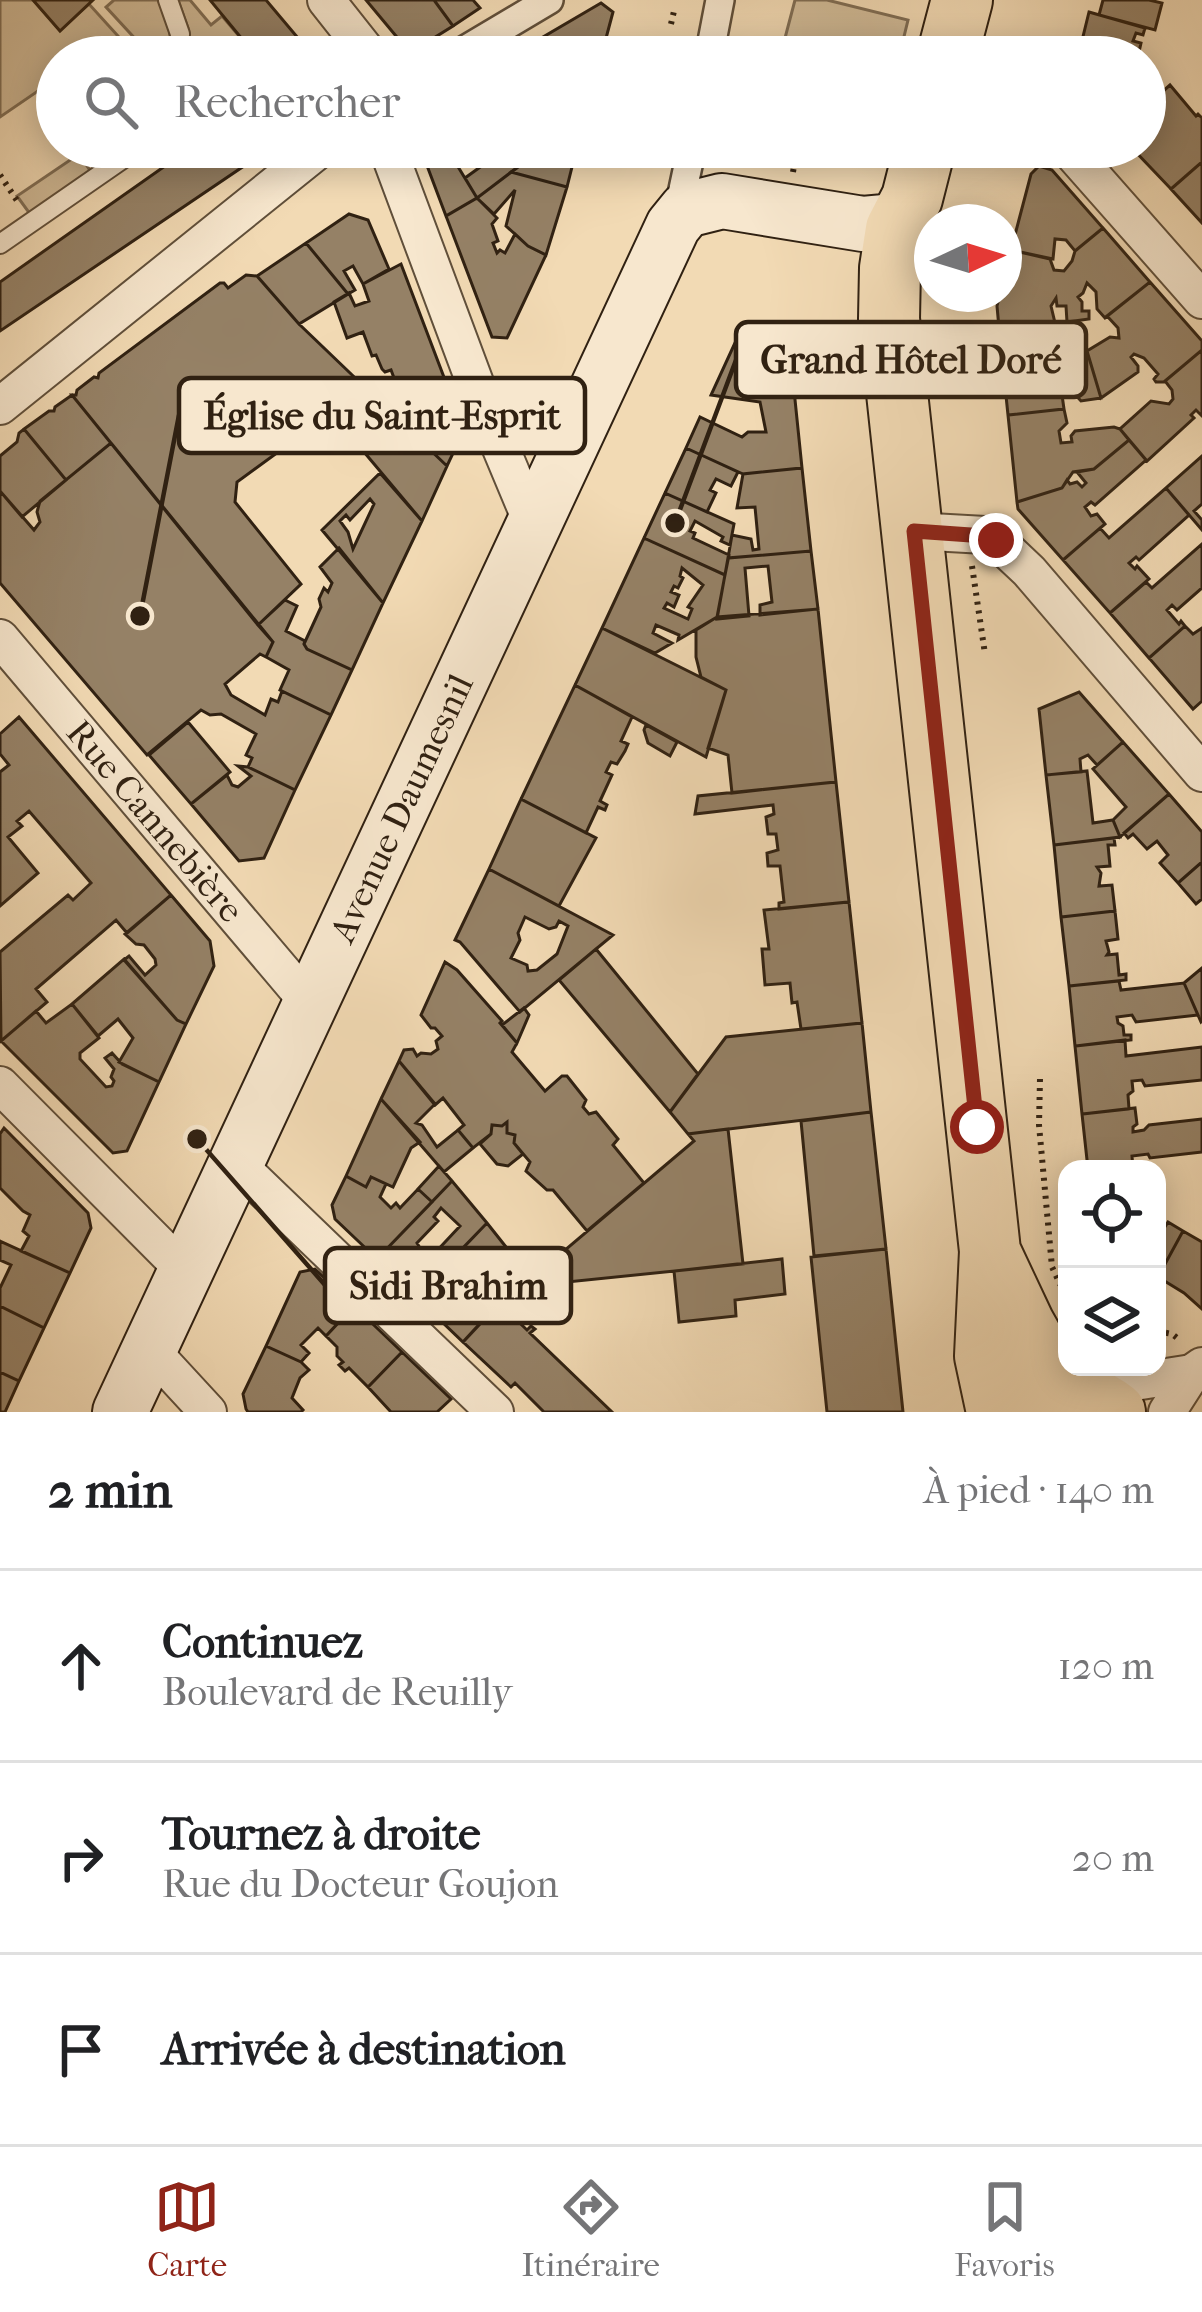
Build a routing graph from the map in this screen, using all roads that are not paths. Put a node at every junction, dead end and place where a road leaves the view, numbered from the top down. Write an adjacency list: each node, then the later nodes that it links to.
1 (167, 0): 6 (lane)
2 (326, 0): 7 (street)
3 (549, 0): 8 (street)
4 (720, 0): 9 (street)
5 (962, 0): 10 (main road)
6 (181, 36)
7 (354, 36)
8 (488, 36)
9 (713, 36)
10 (953, 36)
11 (110, 168): 19 (lane)
12 (296, 168): 21 (street)
13 (395, 168): 22 (street)
14 (688, 168): 17 (street)
15 (920, 168): 18 (main road)
16 (1086, 168): 20 (street)
17 (686, 210): 18 (main road); 22 (main road, Avenue Daumesnil)
18 (900, 217): 23 (main road)
19 (0, 244)
20 (1202, 300)
21 (0, 406)
22 (533, 525): 26 (main road, Avenue Daumesnil)
23 (914, 531): 25 (street); 29 (main road)
24 (0, 638): 26 (street, Rue Cannebière)
25 (1202, 772)
26 (310, 1004): 28 (main road, Avenue Daumesnil)
27 (0, 1085): 30 (street)
28 (236, 1163): 30 (main road, Avenue Daumesnil); 36 (street)
29 (990, 1251): 33 (main road); 37 (main road)
30 (185, 1271): 31 (main road, Avenue Daumesnil)
31 (149, 1348): 34 (main road, Avenue Daumesnil); 35 (street)
32 (1193, 1361): 33 (street); 38 (street)
33 (1068, 1406)
34 (120, 1412)
35 (208, 1412)
36 (495, 1412)
37 (997, 1412)
38 (1167, 1412)

